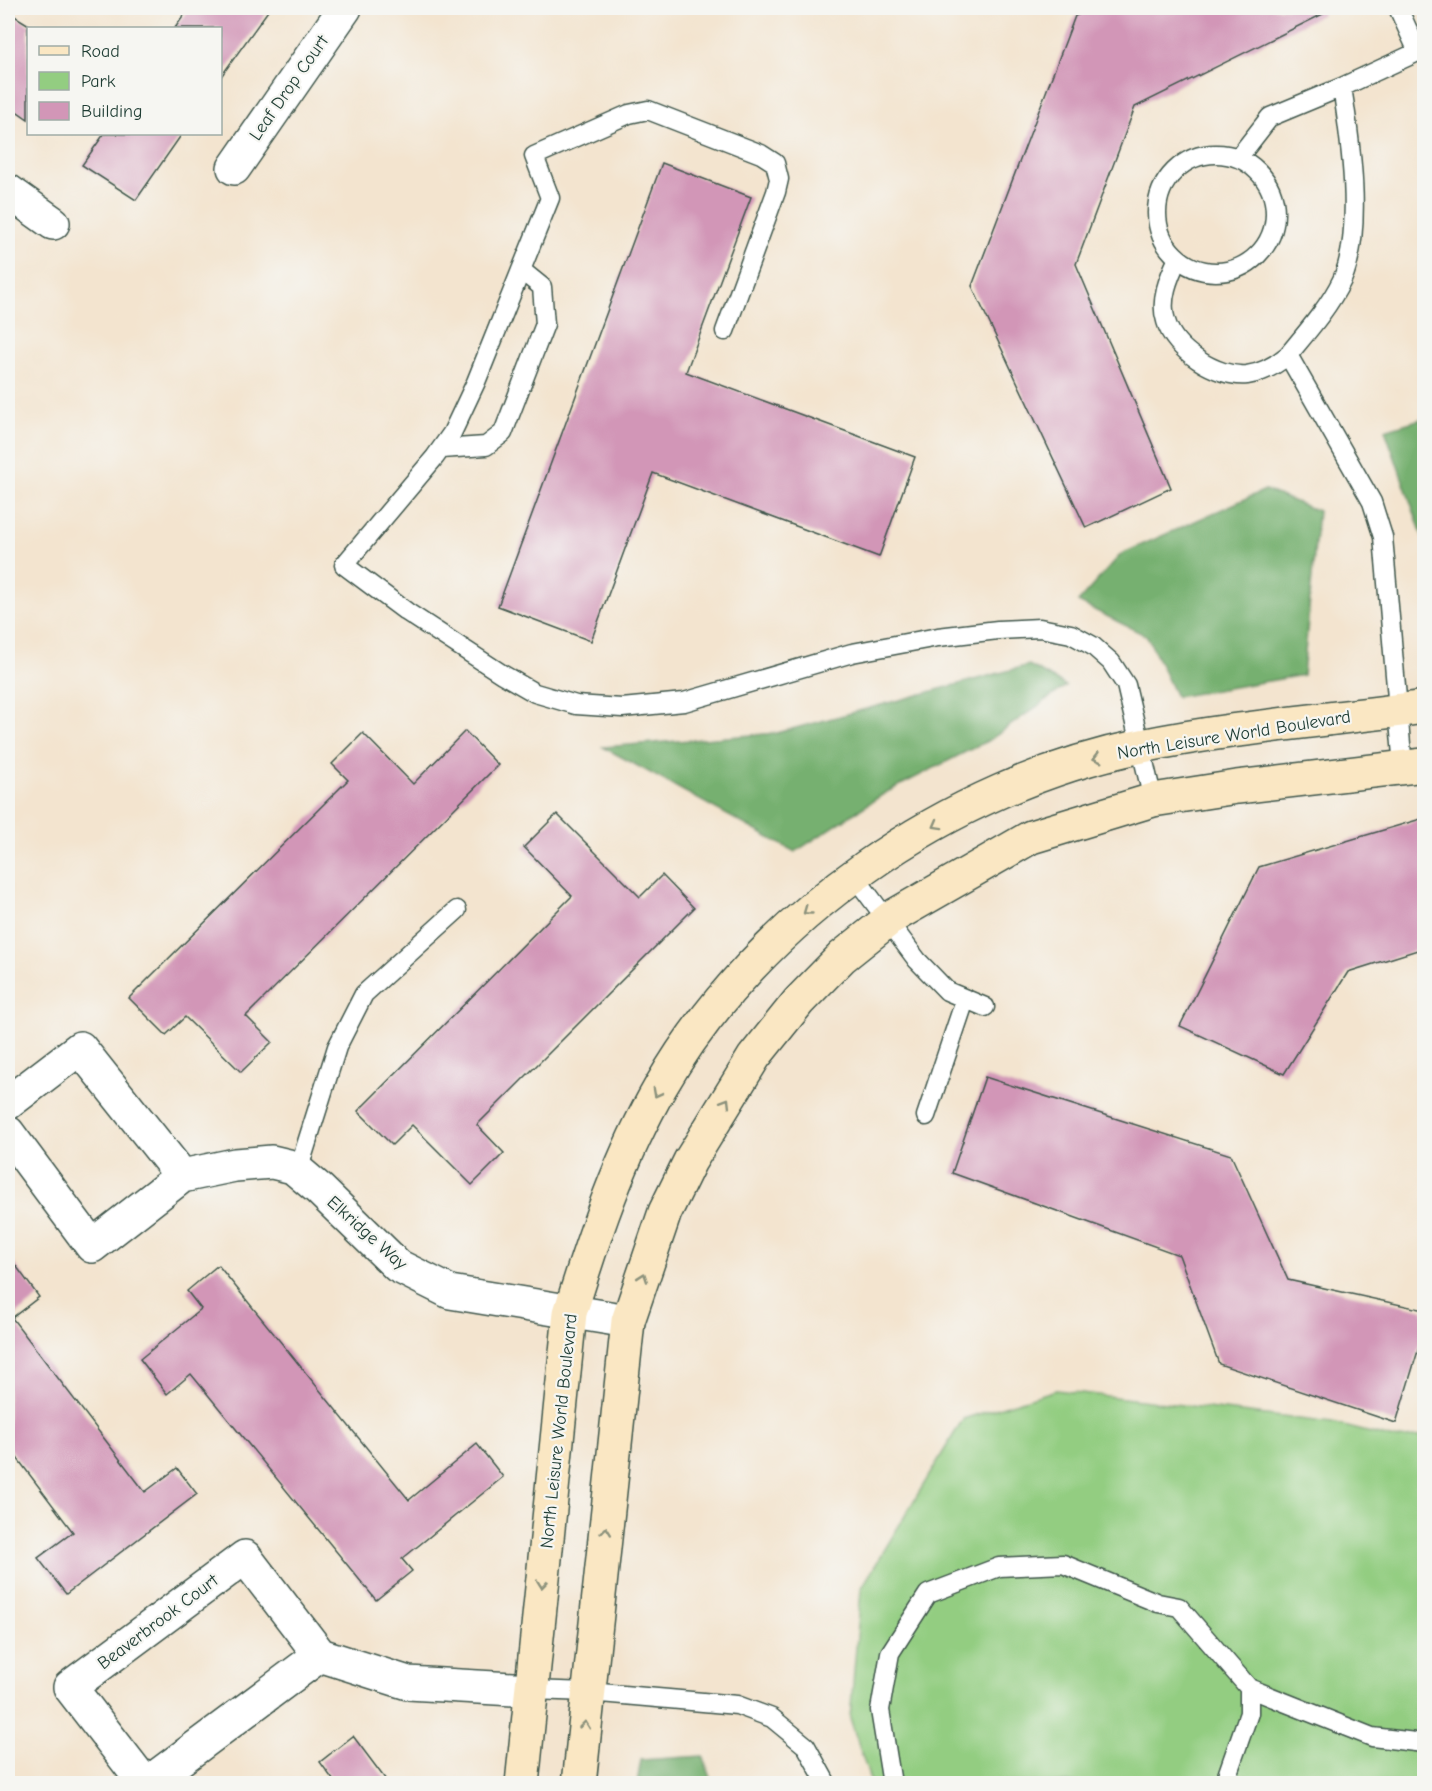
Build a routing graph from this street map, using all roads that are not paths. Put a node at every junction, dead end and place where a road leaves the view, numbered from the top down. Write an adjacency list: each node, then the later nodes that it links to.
1 (345, 8): 6 (street, Leaf Drop Court)
2 (1398, 8): 3 (lane)
3 (1421, 51): 4 (lane)
4 (1342, 87): 5 (lane); 12 (lane)
5 (1238, 158): 9 (lane); 9 (lane)
6 (234, 168)
7 (8, 191): 8 (street)
8 (53, 223)
9 (1178, 258): 12 (lane)
10 (521, 270): 11 (lane); 13 (lane); 13 (lane)
11 (725, 331)
12 (1288, 355): 14 (lane)
13 (441, 448): 15 (lane)
14 (1411, 709): 15 (street, North Leisure World Boulevard); 16 (lane)
15 (1140, 746): 17 (lane); 18 (street, North Leisure World Boulevard, one-way to 18)
16 (1414, 766): 17 (street)
17 (1153, 800): 20 (street)
18 (855, 877): 20 (lane); 28 (street, North Leisure World Boulevard, one-way to 28)
19 (457, 910): 26 (lane)
20 (886, 921): 21 (lane); 29 (street, one-way to 20)
21 (965, 1000): 22 (lane); 24 (lane)
22 (985, 1007)
23 (8, 1103): 27 (street)
24 (926, 1116)
25 (8, 1133): 27 (street, Elkridge Way)
26 (298, 1171): 27 (street, Elkridge Way); 28 (street, Elkridge Way)
27 (182, 1176)
28 (570, 1313): 29 (street, Elkridge Way); 32 (street, North Leisure World Boulevard, one-way to 32)
29 (628, 1321): 33 (street, one-way to 29)
30 (320, 1655): 32 (street); 35 (street, Beaverbrook Court); 35 (street, Beaverbrook Court)
31 (1249, 1688): 34 (lane); 39 (lane); 40 (lane)
32 (531, 1690): 33 (lane); 36 (street, North Leisure World Boulevard)
33 (589, 1692): 37 (street, one-way to 33); 38 (lane)
34 (1425, 1743)
35 (146, 1784)
36 (522, 1784)
37 (579, 1784)
38 (827, 1784)
39 (892, 1784)
40 (1224, 1784)

